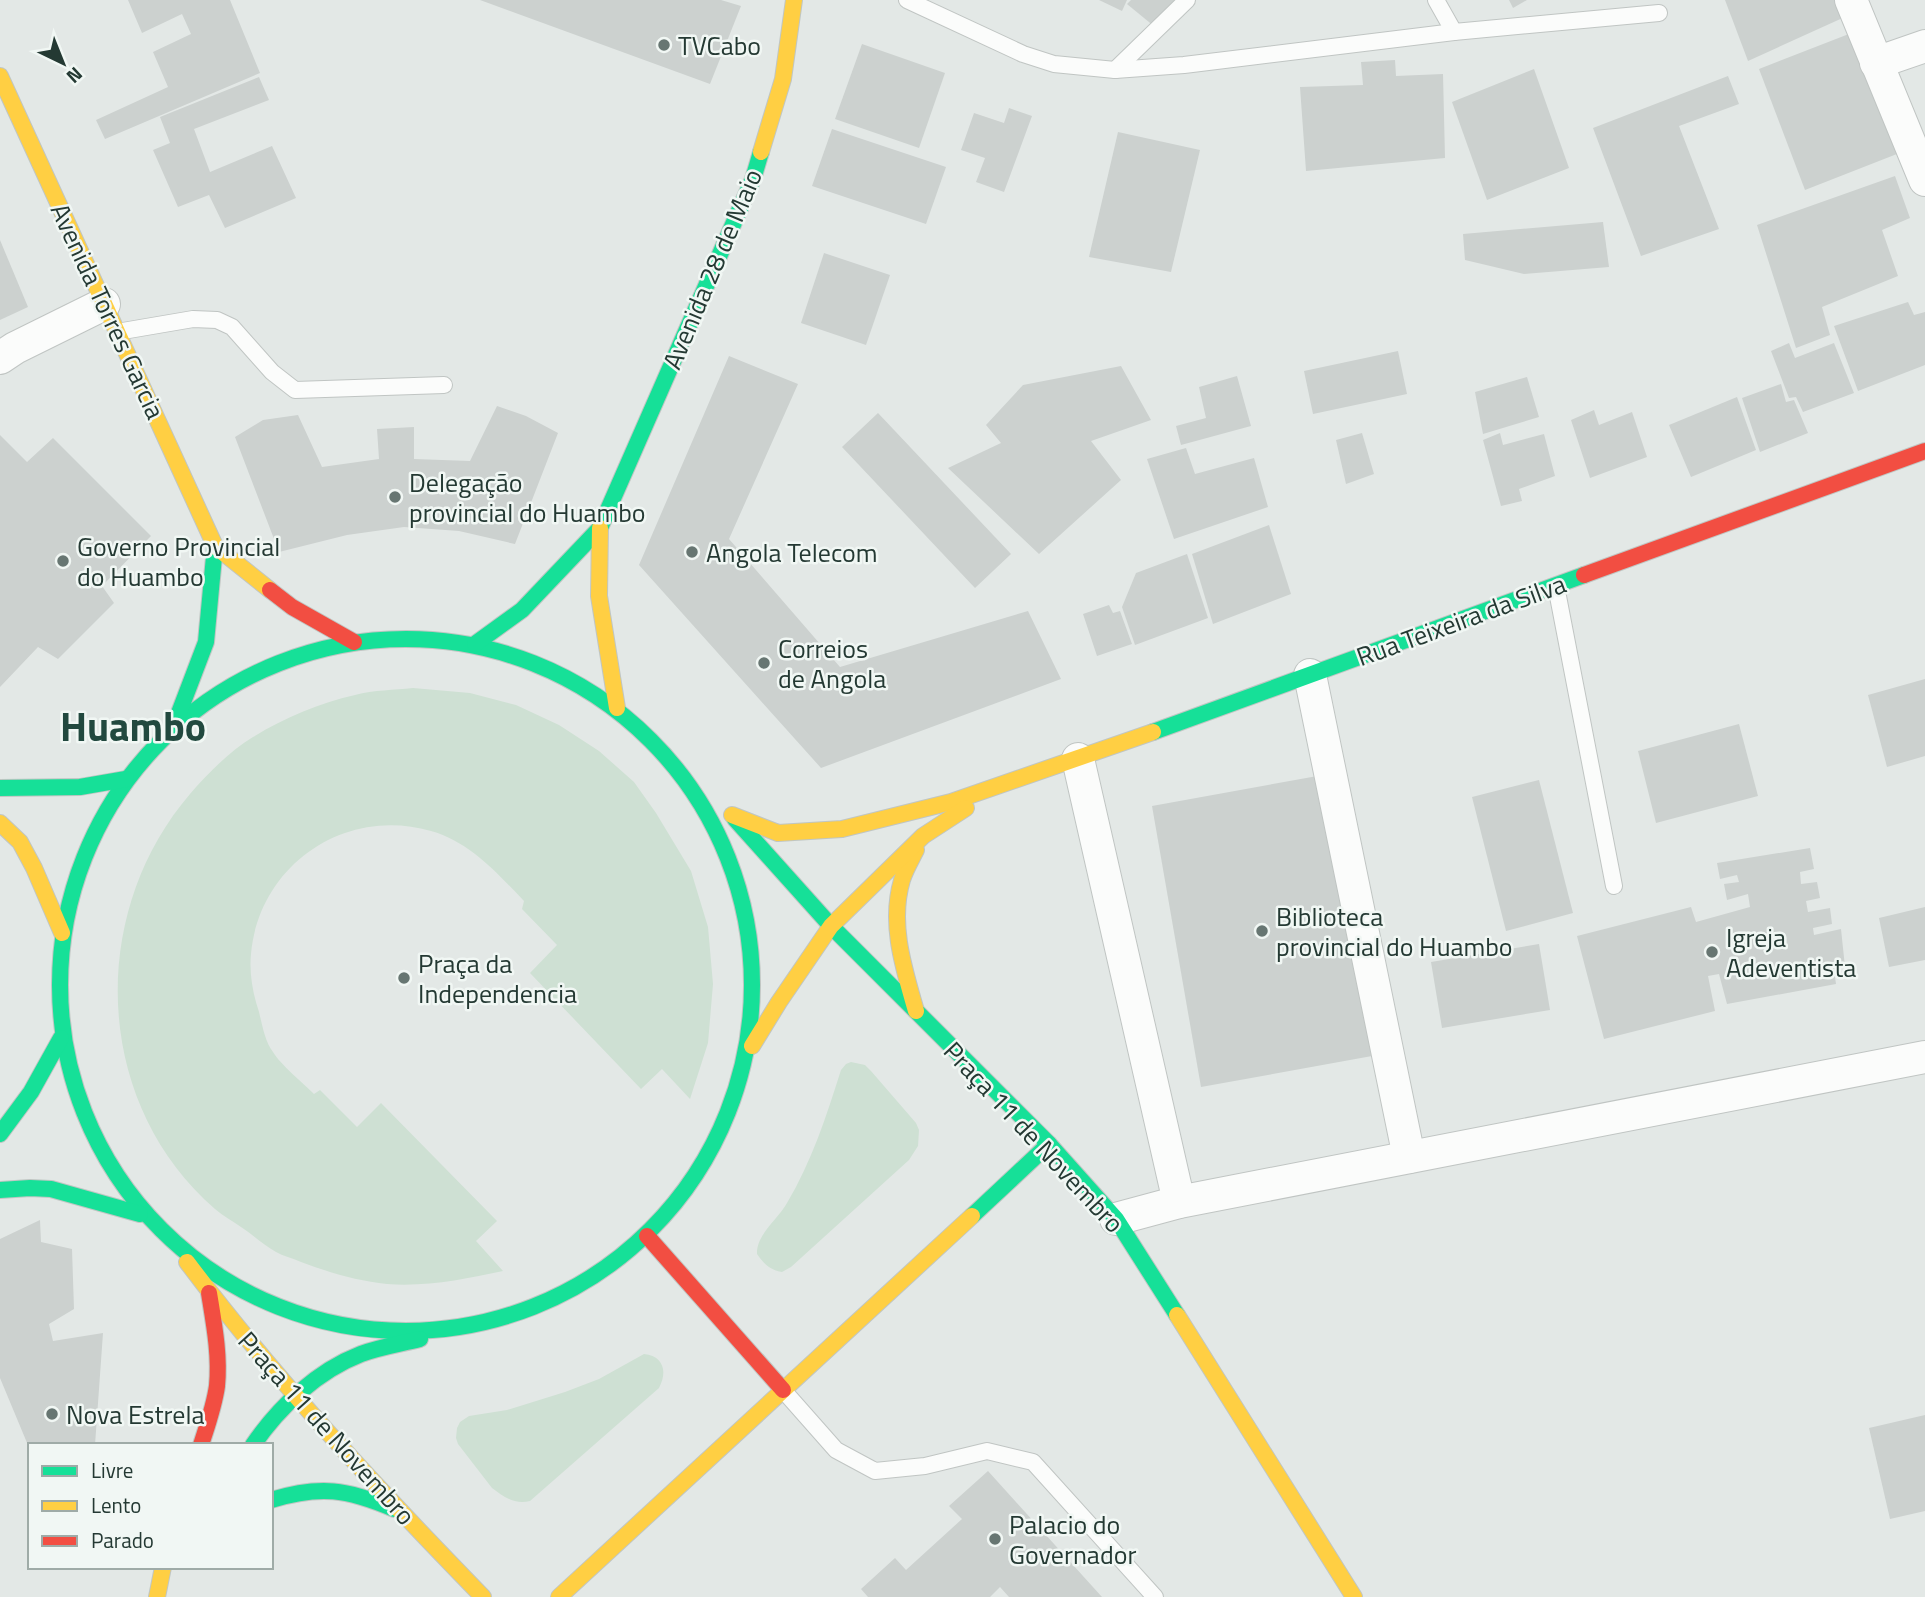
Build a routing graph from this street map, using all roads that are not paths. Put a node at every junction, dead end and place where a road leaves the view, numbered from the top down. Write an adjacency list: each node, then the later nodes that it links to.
1 (794, 0): 18 (main road, Avenida 28 de Maio)
2 (908, 0): 10 (lane)
3 (1187, 0): 10 (lane)
4 (1436, 0): 7 (lane)
5 (1851, 0): 9 (street)
6 (1660, 13): 7 (lane)
7 (1454, 32): 10 (lane)
8 (1925, 46): 9 (street)
9 (1877, 62): 12 (street)
10 (1115, 70)
11 (0, 76): 13 (main road, Avenida Torres Garcia)
12 (1925, 180)
13 (104, 304): 14 (main road, Avenida Torres Garcia); 15 (street)
14 (117, 332): 16 (lane); 19 (main road, Avenida Torres Garcia)
15 (0, 358)
16 (444, 385)
17 (1925, 451): 20 (main road, Rua Teixeira da Silva)
18 (600, 528): 22 (main road); 24 (main road)
19 (215, 546): 21 (main road); 25 (main road)
20 (1556, 586): 23 (main road, Rua Teixeira da Silva); 34 (lane)
21 (354, 642): 22 (main road, Praça 11 de Novembro); 25 (main road, Praça 11 de Novembro)
22 (475, 644): 24 (main road, Praça 11 de Novembro)
23 (1310, 675): 26 (main road, Rua Teixeira da Silva); 43 (street)
24 (617, 708): 27 (main road, Praça 11 de Novembro)
25 (174, 726): 28 (main road, Praça 11 de Novembro)
26 (1078, 759): 30 (main road, Rua Teixeira da Silva); 45 (street)
27 (673, 761): 31 (main road, Praça 11 de Novembro); 39 (main road, Praça 11 de Novembro)
28 (126, 779): 29 (main road); 36 (main road, Praça 11 de Novembro)
29 (0, 788)
30 (998, 788): 31 (main road, Rua Teixeira da Silva); 33 (main road, Rua Teixeira da Silva)
31 (732, 815): 35 (main road, Praça 11 de Novembro)
32 (0, 823): 36 (main road)
33 (923, 836): 35 (main road, Rua Teixeira da Silva); 37 (main road)
34 (1614, 886)
35 (831, 926): 37 (main road, Praça 11 de Novembro); 39 (main road, Rua Teixeira da Silva)
36 (62, 933): 38 (main road, Praça 11 de Novembro)
37 (916, 1013): 42 (main road, Praça 11 de Novembro)
38 (61, 1038): 41 (main road); 46 (main road, Praça 11 de Novembro)
39 (747, 1054): 48 (main road, Praça 11 de Novembro)
40 (1925, 1057): 43 (street)
41 (0, 1134)
42 (1049, 1144): 47 (main road, Praça 11 de Novembro); 52 (main road)
43 (1409, 1157): 45 (street)
44 (0, 1190): 46 (main road)
45 (1179, 1202): 47 (street)
46 (140, 1214): 49 (main road, Praça 11 de Novembro)
47 (1116, 1219): 64 (main road, Praça 11 de Novembro)
48 (647, 1236): 51 (main road, Praça 11 de Novembro); 52 (main road)
49 (179, 1252): 50 (main road, Praça 11 de Novembro); 51 (main road, Praça 11 de Novembro)
50 (209, 1293): 53 (main road, Praça 11 de Novembro); 54 (main road)
51 (446, 1332): 53 (main road)
52 (783, 1390): 62 (main road); 63 (lane)
53 (294, 1397): 55 (main road); 57 (main road, Praça 11 de Novembro)
54 (202, 1443)
55 (254, 1443)
56 (273, 1499): 57 (main road)
57 (400, 1511): 61 (main road, Praça 11 de Novembro)
58 (163, 1569): 60 (main road)
59 (176, 1569): 60 (main road)
60 (158, 1595)
61 (483, 1597)
62 (559, 1597)
63 (1154, 1597)
64 (1354, 1597)

